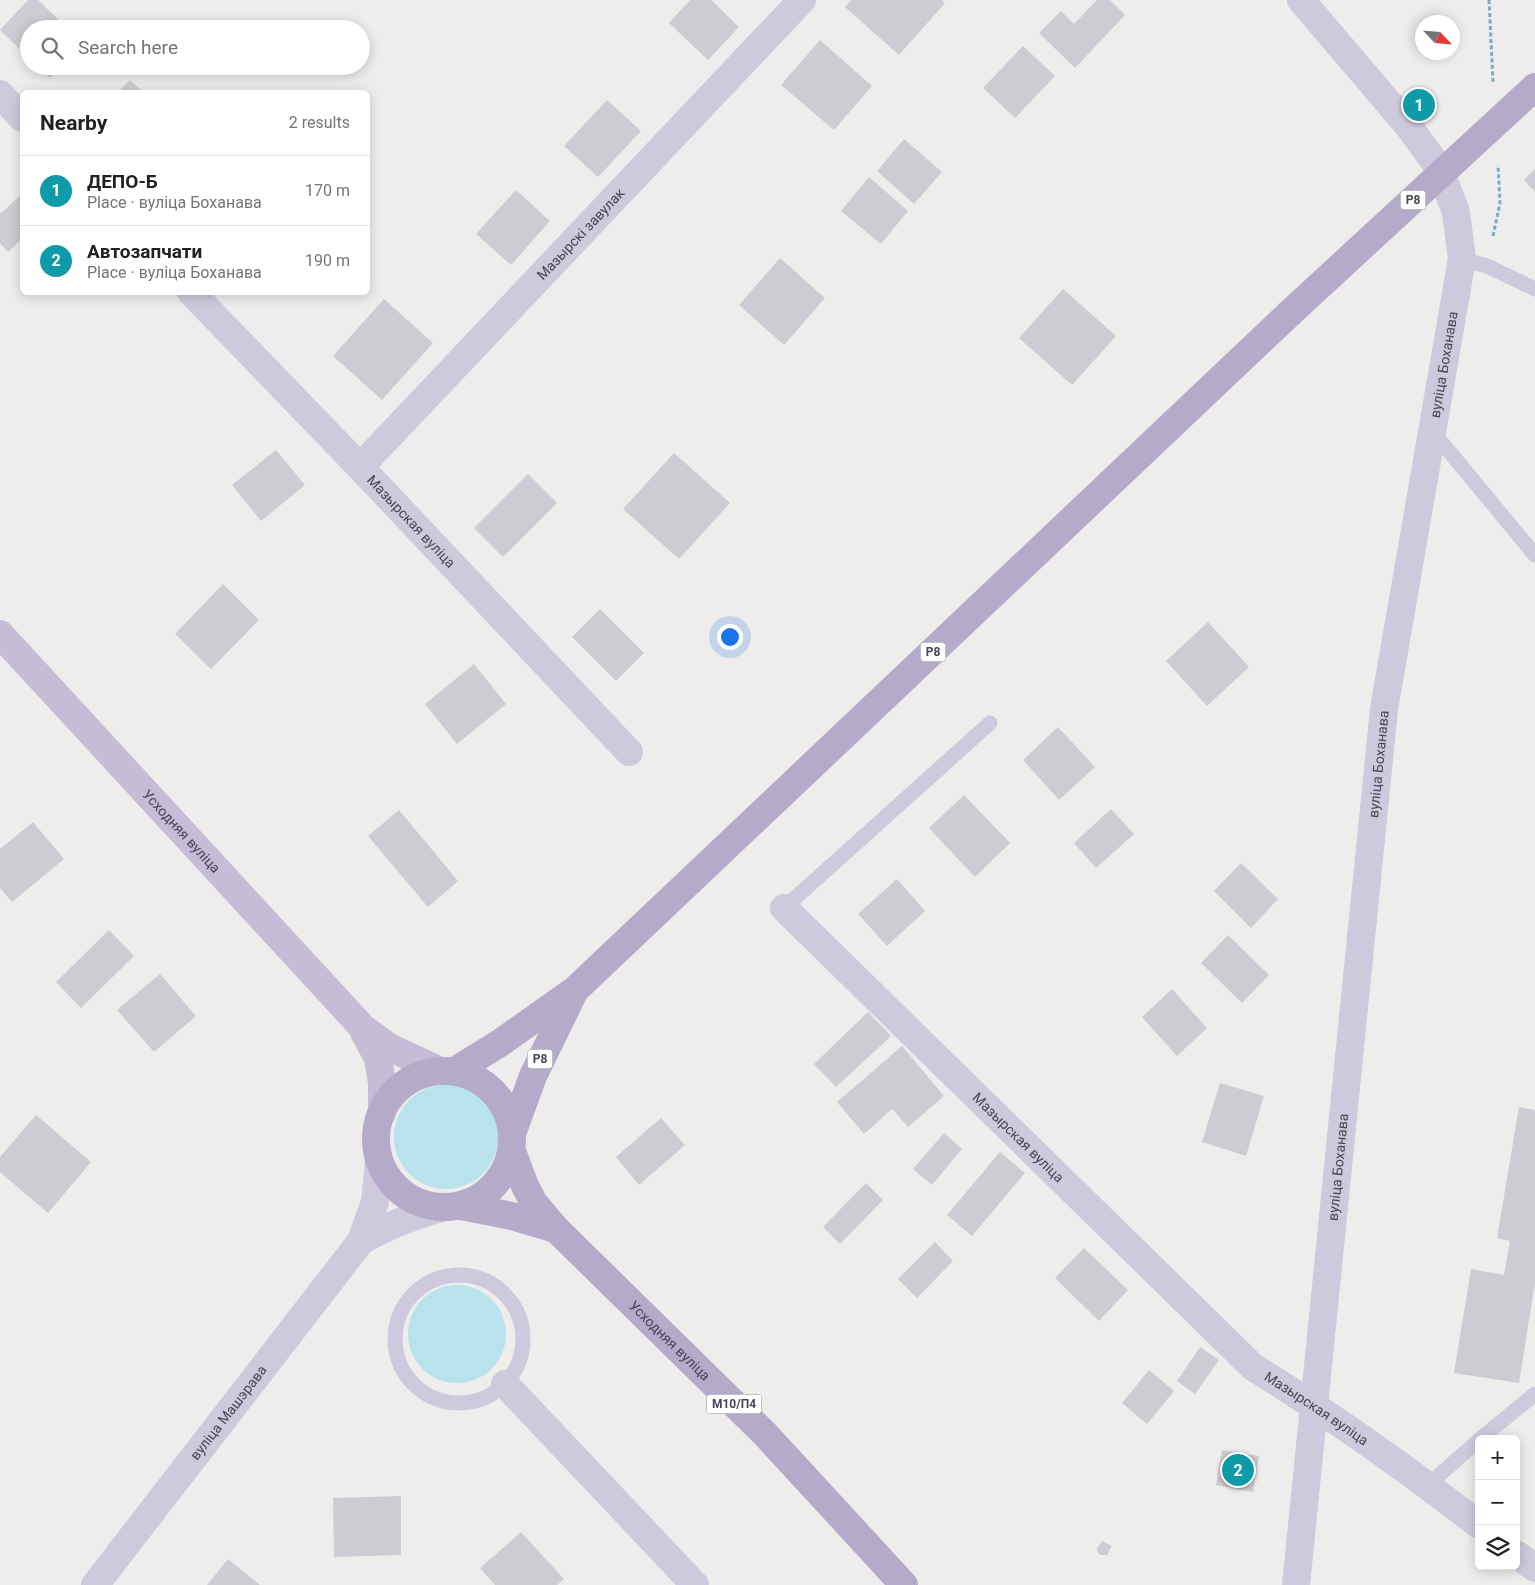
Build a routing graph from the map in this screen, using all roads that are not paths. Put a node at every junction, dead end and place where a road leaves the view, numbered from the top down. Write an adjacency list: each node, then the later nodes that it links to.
1 (802, 0): 10 (street, Мазырскі завулак)
2 (1301, 0): 6 (street, вуліца Боханава)
3 (1535, 87): 16 (main road, Р8, bridge)
4 (0, 94): 5 (street)
5 (20, 116)
6 (1462, 259): 7 (lane); 9 (street, вуліца Боханава)
7 (1535, 289)
8 (194, 295): 10 (street, Мазырская вуліца)
9 (1433, 432): 11 (lane); 27 (street, вуліца Боханава)
10 (360, 468): 14 (street, Мазырская вуліца)
11 (1535, 555)
12 (0, 634): 17 (main road, Усходняя вуліца)
13 (990, 723): 15 (lane, Мазырская вуліца)
14 (629, 752)
15 (784, 908): 27 (street, Мазырская вуліца)
16 (575, 990): 18 (main road, Р8); 20 (main road, Р8)
17 (362, 1028): 18 (main road, Усходняя вуліца); 19 (main road, Усходняя вуліца)
18 (447, 1071): 19 (main road, М10/П4); 20 (main road, М10/П4)
19 (382, 1112): 21 (main road, М10/П4)
20 (513, 1141): 22 (main road); 23 (main road, Усходняя вуліца / М10/П4)
21 (379, 1161): 22 (main road, М10/П4); 24 (street, вуліца Машэрава)
22 (451, 1207): 23 (main road, Усходняя вуліца / М10/П4); 24 (street, вуліца Машэрава)
23 (556, 1229): 36 (main road, Усходняя вуліца / М10/П4)
24 (362, 1241): 34 (street, вуліца Машэрава)
25 (505, 1384): 25 (lane); 35 (street)
26 (1535, 1394): 28 (lane)
27 (1314, 1404): 30 (street, Мазырская вуліца); 37 (street, вуліца Боханава)
28 (1486, 1435)
29 (1475, 1444): 30 (lane)
30 (1428, 1485): 31 (street, Мазырская вуліца)
31 (1475, 1522)
32 (1520, 1557): 33 (street)
33 (1535, 1568)
34 (95, 1585)
35 (695, 1585)
36 (904, 1585)
37 (1296, 1585)

